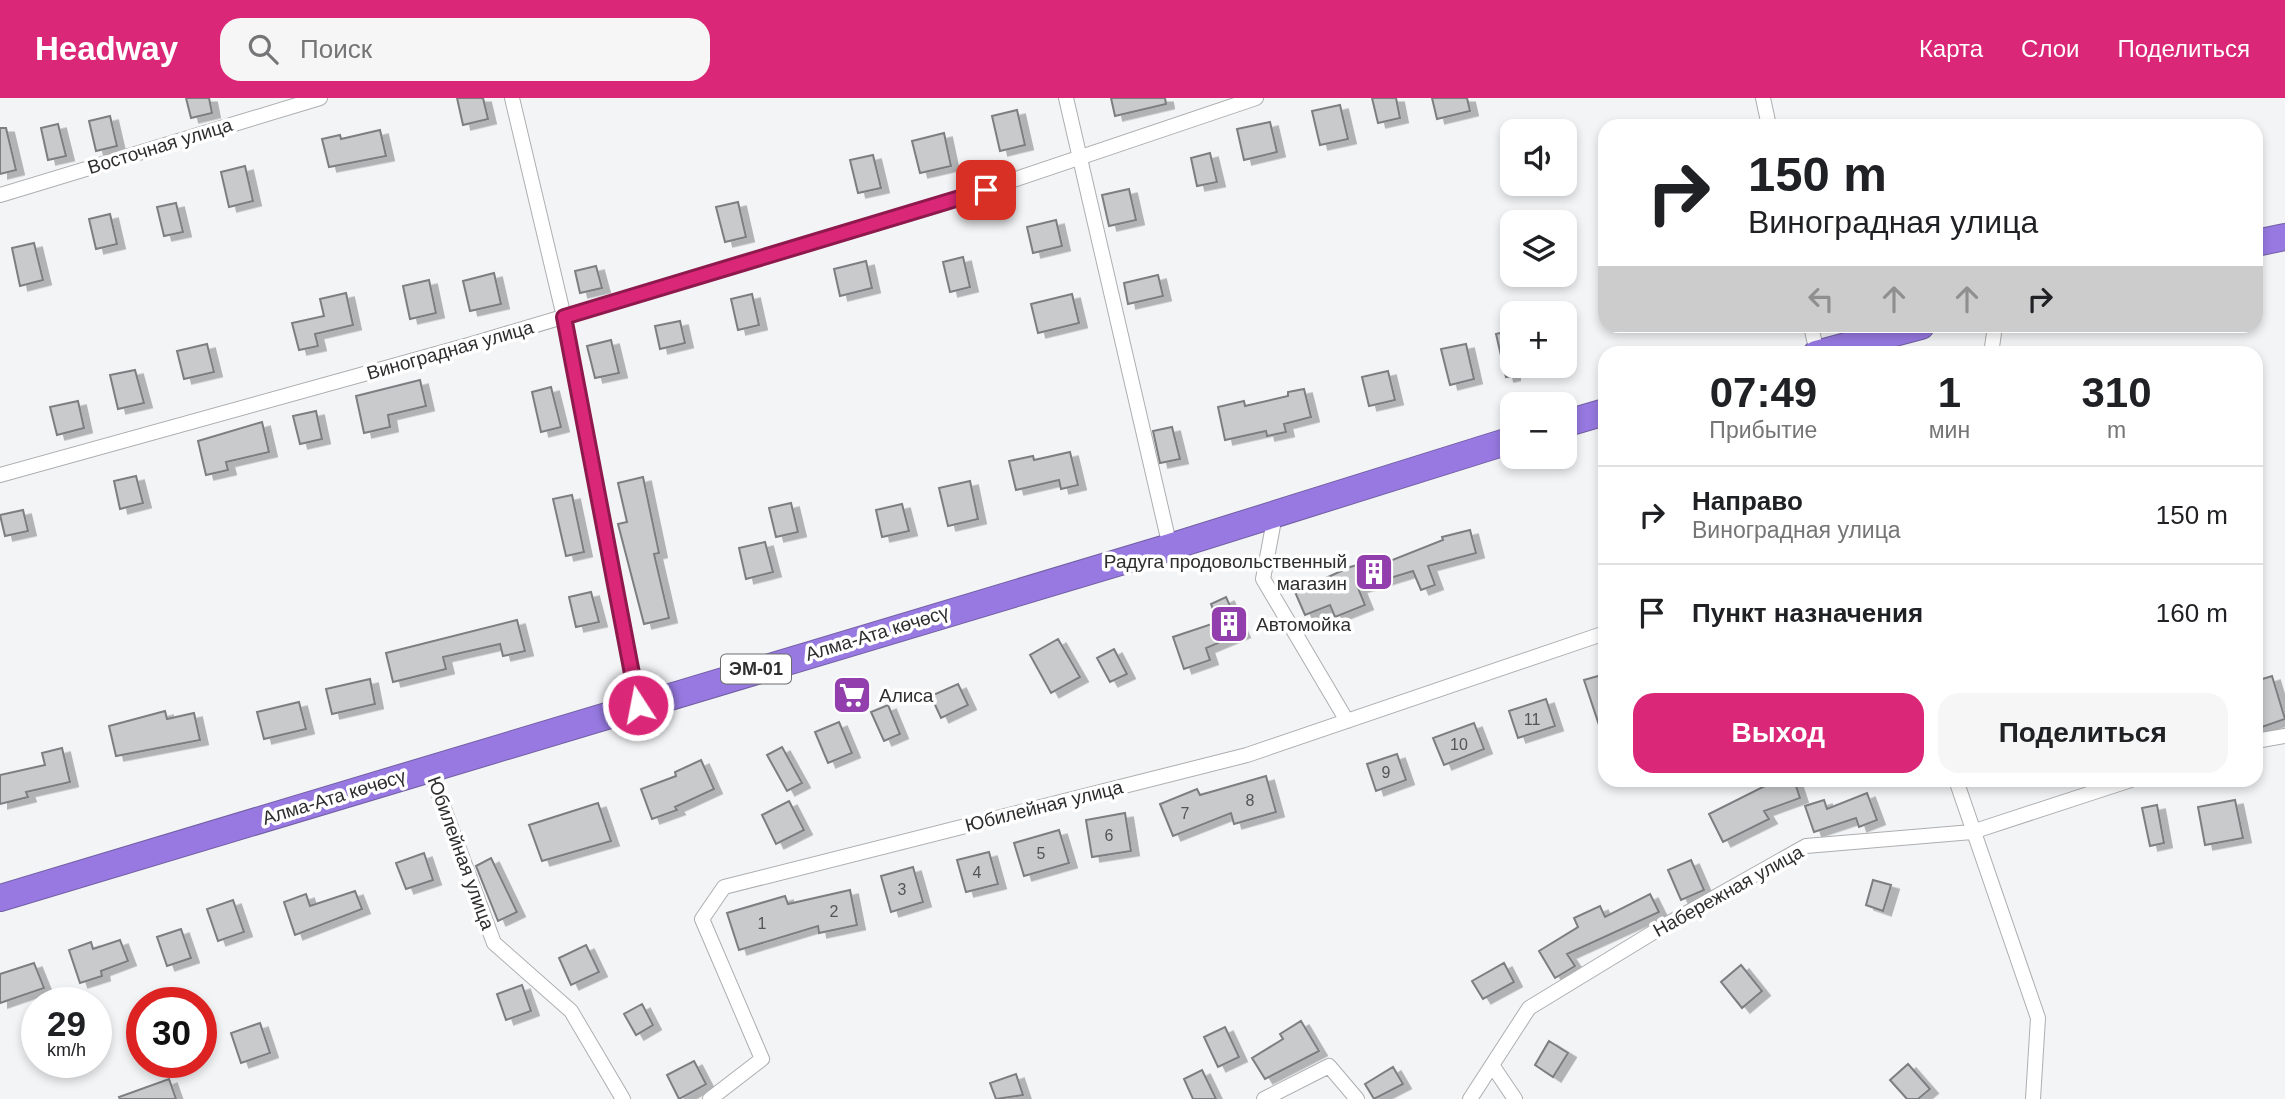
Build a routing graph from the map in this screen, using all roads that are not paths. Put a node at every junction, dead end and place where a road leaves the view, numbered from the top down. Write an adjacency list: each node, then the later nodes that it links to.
1 (320, 98): 8 (street, Восточная улица)
2 (512, 98): 11 (street)
3 (1066, 98): 7 (street)
4 (1256, 98): 7 (street, Виноградная улица)
5 (1763, 98): 6 (street)
6 (1768, 119)
7 (1079, 158): 11 (street, Виноградная улица); 19 (street)
8 (0, 195)
9 (2285, 237): 10 (highway)
10 (2263, 242)
11 (564, 317): 17 (street, Виноградная улица); 21 (street)
12 (1894, 333): 13 (highway)
13 (1844, 346)
14 (1598, 414): 15 (highway)
15 (1577, 420)
16 (1500, 444): 18 (highway, Алма-Ата көчөсү / ЭМ-01)
17 (0, 475)
18 (1275, 514): 19 (highway, Алма-Ата көчөсү / ЭМ-01); 22 (street)
19 (1170, 547): 21 (highway, Алма-Ата көчөсү / ЭМ-01)
20 (1598, 635): 22 (street, Юбилейная улица)
21 (638, 705): 25 (highway, Алма-Ата көчөсү / ЭМ-01)
22 (1346, 721): 32 (street, Юбилейная улица)
23 (2285, 736): 24 (street)
24 (2263, 740)
25 (429, 768): 29 (highway, Алма-Ата көчөсү / ЭМ-01); 31 (street, Юбилейная улица)
26 (1958, 787): 28 (street)
27 (2110, 787): 28 (street, Набережная улица)
28 (1972, 832): 30 (street, Набережная улица); 37 (street)
29 (0, 898)
30 (1492, 1065): 35 (street, Набережная улица); 36 (street)
31 (623, 1099)
32 (710, 1099)
33 (1264, 1099): 34 (street)
34 (1357, 1099)
35 (1470, 1099)
36 (1515, 1099)
37 (2033, 1099)

